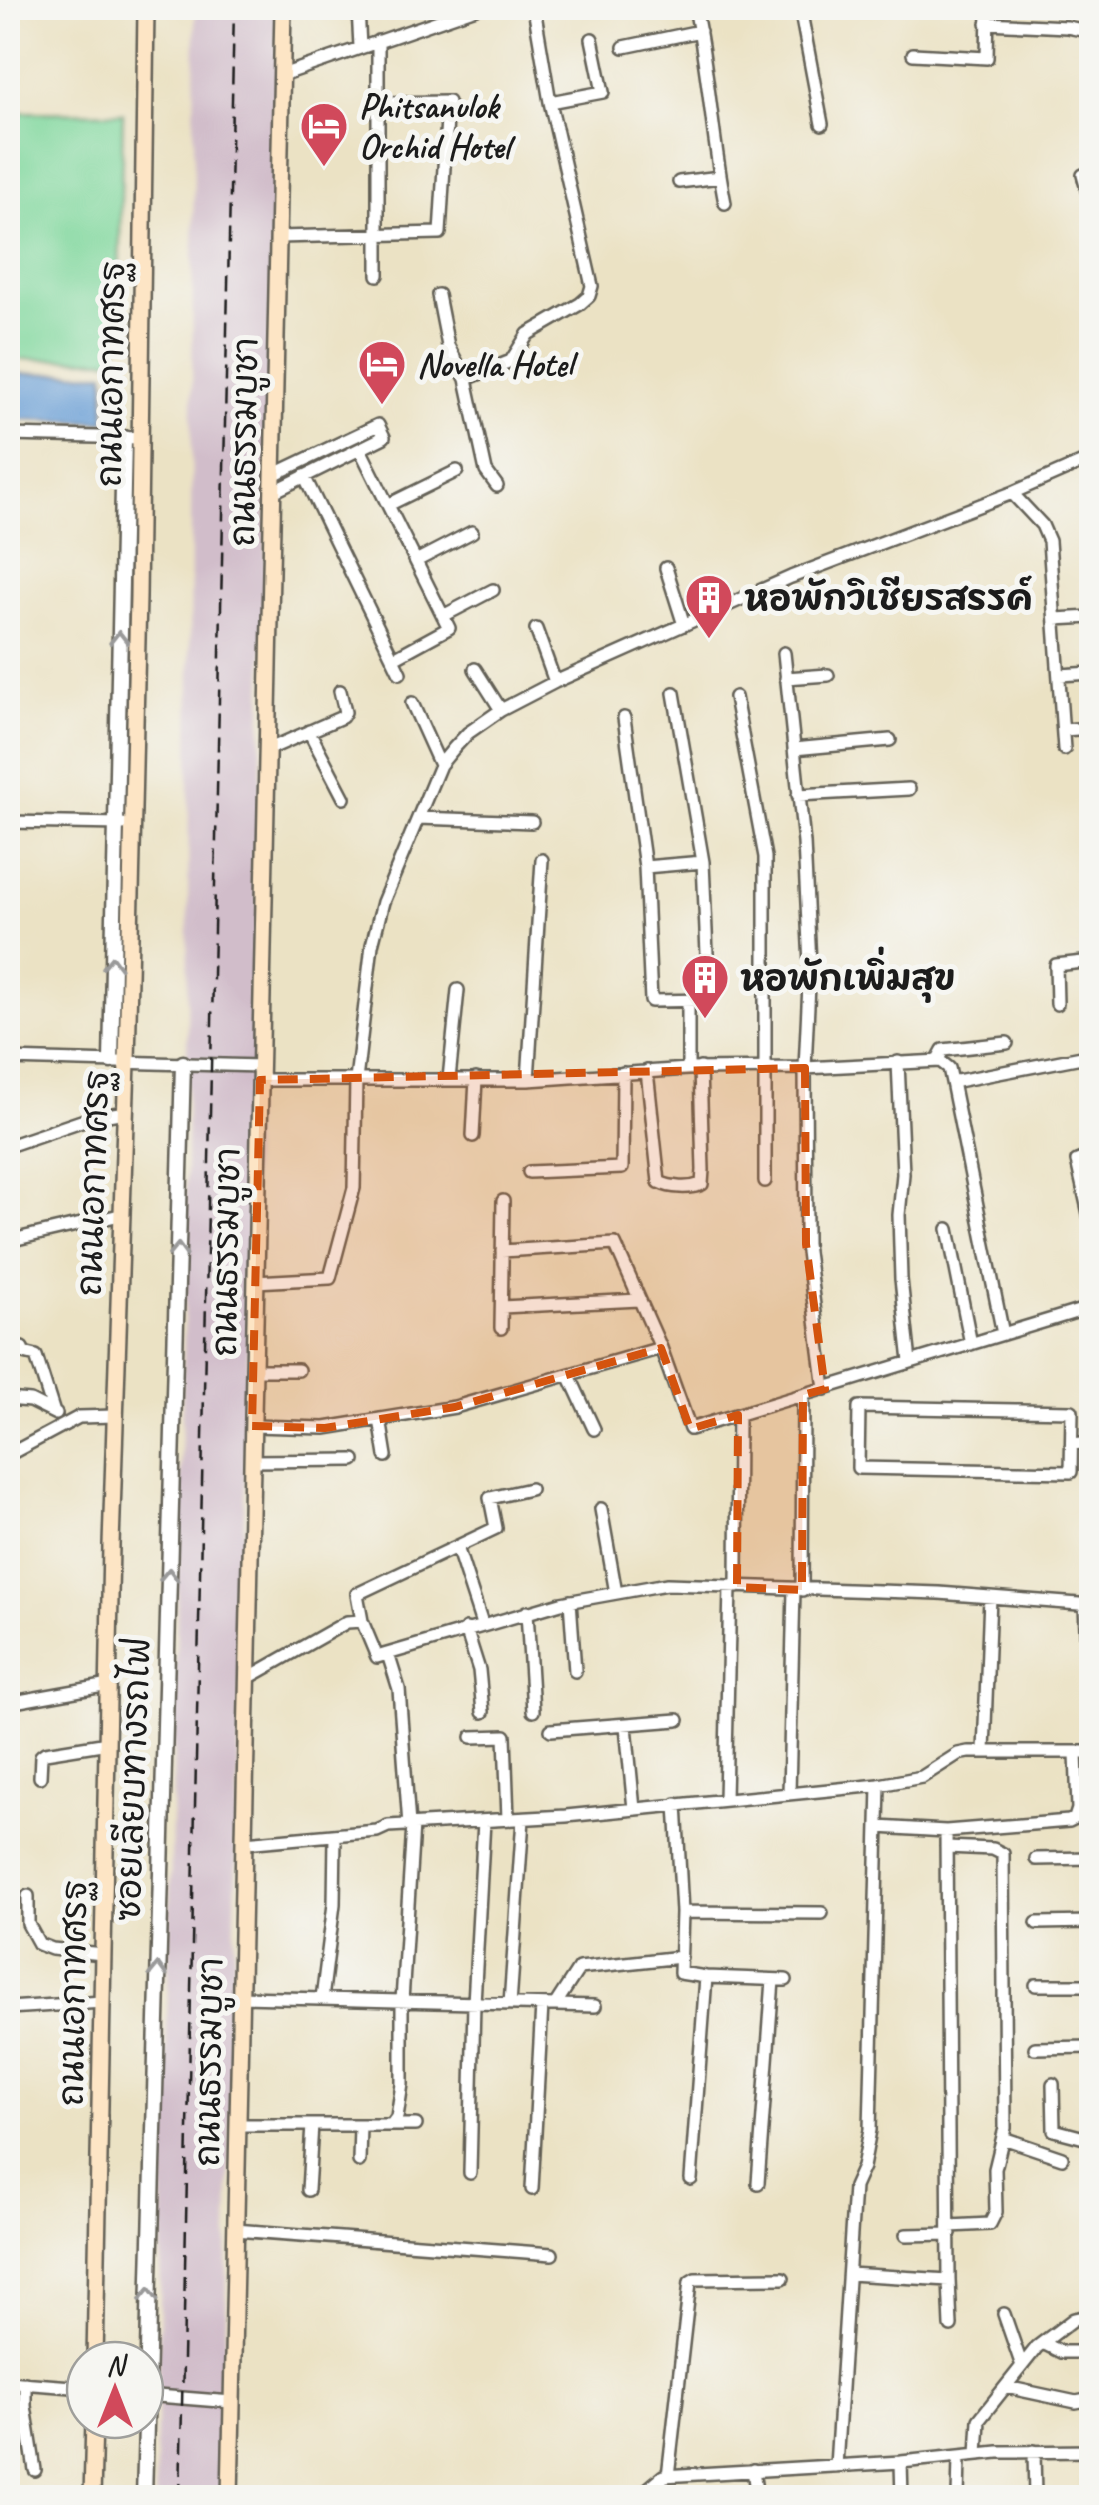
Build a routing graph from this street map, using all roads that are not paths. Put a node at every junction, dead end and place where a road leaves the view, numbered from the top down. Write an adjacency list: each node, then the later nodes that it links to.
1 (146, 8): 34 (main road, ถนนเอกาทศรฐ)
2 (283, 8): 19 (main road, ถนนธรรมบูชา)
3 (358, 8): 16 (street)
4 (429, 8): 10 (street)
5 (476, 8): 10 (street)
6 (534, 8): 20 (street)
7 (696, 8): 12 (street)
8 (800, 8): 22 (street)
9 (988, 8): 11 (street)
10 (432, 22): 15 (street)
11 (987, 24): 13 (street); 18 (street)
12 (700, 31): 17 (street); 24 (street)
13 (1092, 32)
14 (592, 39): 20 (street)
15 (378, 41): 16 (street); 21 (street)
16 (360, 47): 19 (street)
17 (624, 47)
18 (913, 54)
19 (282, 75): 29 (main road, ถนนธรรมบูชา)
20 (550, 102): 32 (street)
21 (380, 104): 28 (street); 28 (street)
22 (822, 124)
23 (1083, 176): 27 (street)
24 (720, 178): 25 (street); 26 (street)
25 (679, 182)
26 (725, 204)
27 (1092, 207)
28 (378, 235): 29 (street); 30 (street)
29 (278, 238): 39 (main road, ถนนธรรมบูชา)
30 (378, 276)
31 (438, 294): 32 (street)
32 (466, 379): 40 (street)
33 (8, 434): 34 (street)
34 (133, 438): 81 (main road, ถนนเอกาทศรฐ)
35 (360, 450): 38 (street); 39 (street); 42 (street)
36 (1091, 457): 41 (street)
37 (456, 471): 42 (street)
38 (304, 476): 39 (street); 53 (street)
39 (273, 483): 73 (main road, ถนนธรรมบูชา)
40 (496, 486)
41 (1012, 493): 49 (street); 50 (street)
42 (388, 505): 44 (street)
43 (472, 532): 44 (street)
44 (416, 561): 47 (street)
45 (666, 568): 50 (street)
46 (493, 590): 47 (street)
47 (443, 616): 53 (street)
48 (1092, 617): 49 (street)
49 (1055, 618): 58 (street)
50 (684, 625): 60 (street)
51 (536, 628): 60 (street)
52 (784, 653): 59 (street)
53 (394, 658): 55 (street)
54 (475, 670): 65 (street)
55 (400, 673)
56 (1092, 674): 58 (street)
57 (828, 675): 59 (street)
58 (1060, 675): 68 (street)
59 (786, 678): 71 (street)
60 (555, 682): 65 (street)
61 (340, 691): 69 (street)
62 (674, 693): 83 (street)
63 (735, 698): 96 (street)
64 (412, 703): 74 (street)
65 (500, 710): 74 (street)
66 (624, 718): 84 (street)
67 (1092, 728): 68 (street)
68 (1062, 730): 72 (street)
69 (309, 731): 73 (street); 77 (street)
70 (890, 740): 71 (street)
71 (794, 749): 76 (street)
72 (1064, 749)
73 (267, 750): 100 (main road, ถนนธรรมบูชา)
74 (440, 765): 78 (street)
75 (909, 790): 76 (street)
76 (798, 795): 98 (street)
77 (344, 798)
78 (418, 818): 80 (street); 102 (street)
79 (8, 822): 81 (street)
80 (532, 822)
81 (124, 824): 92 (main road, ถนนเอกาทศรฐ)
82 (542, 860): 105 (street)
83 (703, 862): 84 (street); 87 (street)
84 (645, 867): 87 (street)
85 (1092, 961): 88 (street)
86 (458, 990): 103 (street)
87 (688, 1000): 97 (street)
88 (1057, 1004)
89 (1008, 1043): 93 (street)
90 (1092, 1055): 106 (street)
91 (8, 1058): 92 (street)
92 (119, 1061): 95 (street); 107 (main road, ถนนเอกาทศรฐ)
93 (937, 1061): 94 (street); 106 (street)
94 (898, 1062): 98 (street); 129 (street)
95 (184, 1063): 100 (street); 242 (street, ซอยเลียบทางรถไฟ, one-way to 95)
96 (766, 1067): 97 (street); 98 (street); 112 (street)
97 (694, 1068): 99 (street); 99 (street)
98 (805, 1068): 133 (street)
99 (647, 1072): 101 (street)
100 (260, 1073): 102 (street); 120 (main road, ถนนธรรมบูชา)
101 (623, 1073): 105 (street); 111 (street)
102 (356, 1080): 103 (street); 120 (street)
103 (449, 1080): 104 (street)
104 (476, 1080): 105 (street); 108 (street)
105 (528, 1080)
106 (952, 1082): 125 (street)
107 (125, 1112): 109 (street); 114 (main road, ถนนเอกาทศรฐ)
108 (473, 1136)
109 (8, 1146)
110 (1092, 1155): 116 (street)
111 (529, 1172)
112 (765, 1181)
113 (503, 1201): 119 (street)
114 (120, 1216): 118 (street); 138 (main road, ถนนเอกาทศรฐ)
115 (8, 1220): 118 (street)
116 (1092, 1228)
117 (948, 1230): 126 (street)
118 (10, 1240)
119 (502, 1251): 121 (street); 122 (street)
120 (256, 1282): 130 (main road, ถนนธรรมบูชา)
121 (639, 1300): 122 (street); 128 (street)
122 (502, 1307): 124 (street)
123 (1092, 1308): 125 (street)
124 (501, 1328)
125 (1003, 1334): 126 (street)
126 (971, 1344): 129 (street)
127 (22, 1348): 136 (street)
128 (660, 1348): 132 (street); 137 (street)
129 (910, 1362): 133 (street)
130 (254, 1370): 131 (street); 141 (main road, ถนนธรรมบูชา)
131 (298, 1370)
132 (569, 1374): 139 (street); 142 (street)
133 (824, 1389): 134 (street)
134 (803, 1395): 137 (street); 153 (street)
135 (8, 1399): 136 (street)
136 (54, 1413): 140 (street)
137 (738, 1415): 152 (street)
138 (114, 1416): 140 (street); 166 (main road, ถนนเอกาทศรฐ)
139 (380, 1419): 141 (street); 146 (street)
140 (67, 1423): 145 (street)
141 (252, 1426): 147 (main road, ถนนธรรมบูชา)
142 (594, 1429)
143 (1092, 1442): 144 (street)
144 (1072, 1444): 144 (street)
145 (8, 1454)
146 (386, 1456)
147 (252, 1460): 148 (street); 165 (main road, ถนนธรรมบูชา)
148 (354, 1460)
149 (530, 1489): 151 (street)
150 (600, 1509): 154 (street)
151 (457, 1547): 159 (street); 160 (street)
152 (734, 1587): 153 (street); 154 (street); 181 (street)
153 (798, 1590): 155 (street); 180 (street)
154 (616, 1593): 156 (street)
155 (990, 1597): 157 (street); 175 (street)
156 (570, 1601): 158 (street); 164 (street)
157 (1088, 1605): 163 (street)
158 (527, 1612): 160 (street); 168 (street)
159 (362, 1621): 162 (street); 165 (street)
160 (482, 1624): 161 (street)
161 (466, 1628): 162 (street); 169 (street)
162 (388, 1654): 187 (street)
163 (1086, 1655)
164 (575, 1671)
165 (248, 1678): 191 (main road, ถนนธรรมบูชา)
166 (109, 1685): 167 (street); 174 (main road, ถนนเอกาทศรฐ)
167 (9, 1702)
168 (533, 1711)
169 (483, 1712)
170 (678, 1720): 171 (street)
171 (626, 1726): 172 (street); 183 (street)
172 (551, 1730)
173 (472, 1737): 185 (street)
174 (108, 1743): 178 (street); 200 (main road, ถนนเอกาทศรฐ)
175 (984, 1751): 177 (street); 179 (street)
176 (1092, 1752): 177 (street)
177 (1076, 1753): 189 (street)
178 (40, 1776)
179 (879, 1785): 180 (street); 188 (street)
180 (789, 1793): 181 (street)
181 (725, 1799): 182 (street)
182 (676, 1804): 183 (street); 196 (street)
183 (634, 1809): 184 (street)
184 (523, 1818): 185 (street); 210 (street)
185 (508, 1819): 186 (street)
186 (484, 1821): 187 (street); 209 (street)
187 (411, 1825): 190 (street); 207 (street)
188 (878, 1827): 189 (street); 235 (street)
189 (946, 1830): 192 (street)
190 (335, 1834): 191 (street); 206 (street)
191 (244, 1843): 205 (main road, ถนนธรรมบูชา)
192 (946, 1847): 222 (street); 232 (street)
193 (1036, 1858): 194 (street)
194 (1092, 1858)
195 (28, 1896): 200 (street)
196 (682, 1912): 197 (street); 201 (street)
197 (822, 1913)
198 (1092, 1922): 199 (street)
199 (1037, 1923)
200 (104, 1954): 208 (main road, ถนนเอกาทศรฐ)
201 (681, 1957): 202 (street); 211 (street)
202 (706, 1978): 227 (street); 228 (street)
203 (1036, 1985): 204 (street)
204 (1092, 1985)
205 (240, 1996): 206 (street); 218 (main road, ถนนธรรมบูชา)
206 (322, 1999): 207 (street)
207 (402, 2001): 209 (street); 220 (street)
208 (102, 2002): 213 (street); 241 (main road, ถนนเอกาทศรฐ)
209 (474, 2003): 210 (street); 226 (street)
210 (510, 2004): 211 (street)
211 (548, 2005): 212 (street); 229 (street)
212 (595, 2006)
213 (8, 2008)
214 (1092, 2047): 215 (street)
215 (1035, 2048)
216 (1052, 2084): 223 (street)
217 (360, 2125): 219 (street); 220 (street); 225 (street)
218 (237, 2126): 219 (street); 231 (main road, ถนนธรรมบูชา)
219 (312, 2126): 230 (street)
220 (391, 2126): 221 (street)
221 (416, 2126)
222 (1002, 2138): 224 (street); 232 (street)
223 (1092, 2140)
224 (1062, 2158)
225 (359, 2161)
226 (470, 2173)
227 (692, 2179)
228 (758, 2183)
229 (532, 2189)
230 (308, 2190)
231 (235, 2230): 234 (street); 252 (main road, ถนนธรรมบูชา)
232 (950, 2230): 233 (street); 237 (street)
233 (906, 2235)
234 (552, 2254)
235 (848, 2274): 237 (street); 260 (street)
236 (783, 2278): 263 (street)
237 (949, 2280): 240 (street)
238 (1004, 2314): 245 (street)
239 (1092, 2315): 243 (street)
240 (951, 2326)
241 (95, 2340)
242 (148, 2340)
243 (1042, 2343): 244 (street); 245 (street)
244 (1092, 2352)
245 (1022, 2366): 249 (street)
246 (8, 2382): 247 (street)
247 (25, 2383): 248 (street); 261 (street)
248 (65, 2386)
249 (1006, 2386): 251 (street); 257 (street)
250 (165, 2397): 252 (street)
251 (1092, 2399)
252 (232, 2402): 266 (main road, ถนนธรรมบูชา)
253 (93, 2440): 264 (main road)
254 (145, 2440): 265 (street, ซอยเลียบทางรถไฟ)
255 (1092, 2451): 256 (street)
256 (1034, 2452): 257 (street); 272 (street)
257 (978, 2454): 258 (street)
258 (959, 2456): 259 (street); 271 (street)
259 (901, 2462): 260 (street); 270 (street)
260 (836, 2466): 262 (street)
261 (36, 2470)
262 (754, 2470): 263 (street); 269 (street)
263 (664, 2477): 267 (street); 268 (street)
264 (92, 2498)
265 (144, 2498)
266 (230, 2498)
267 (637, 2498)
268 (661, 2498)
269 (757, 2498)
270 (902, 2498)
271 (958, 2498)
272 (1036, 2498)

